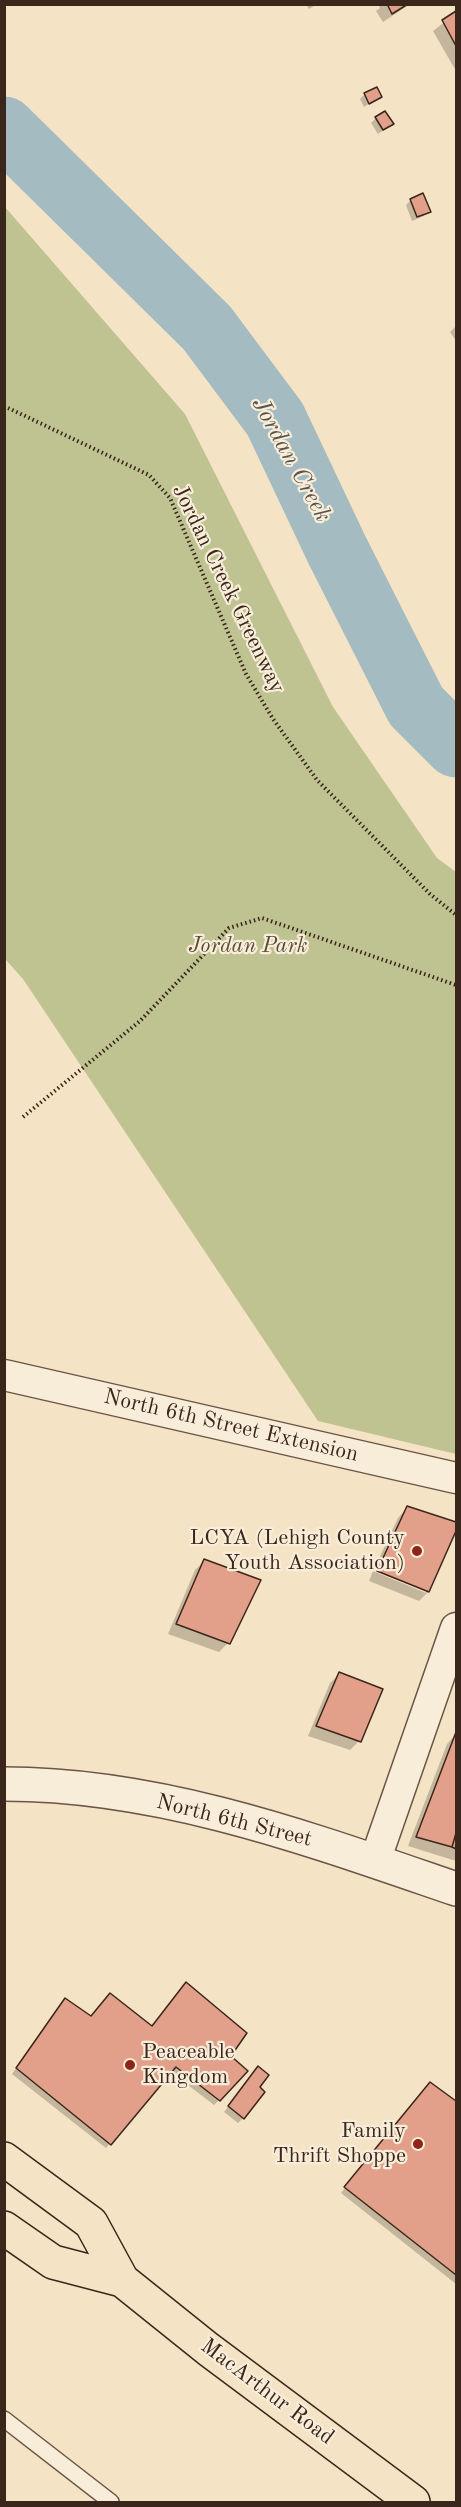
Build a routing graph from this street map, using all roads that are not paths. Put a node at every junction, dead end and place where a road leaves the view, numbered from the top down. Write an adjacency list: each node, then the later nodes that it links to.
1 (4, 1375): 2 (street, North 6th Street Extension)
2 (456, 1478)
3 (456, 1628): 5 (street)
4 (4, 1784): 5 (street, North 6th Street)
5 (375, 1861): 6 (street, North 6th Street)
6 (456, 1889)
7 (4, 2159): 9 (main road, MacArthur Road)
8 (4, 2228): 9 (main road, MacArthur Road)
9 (122, 2280): 12 (main road, MacArthur Road)
10 (4, 2419): 11 (lane)
11 (111, 2502)
12 (413, 2502)

